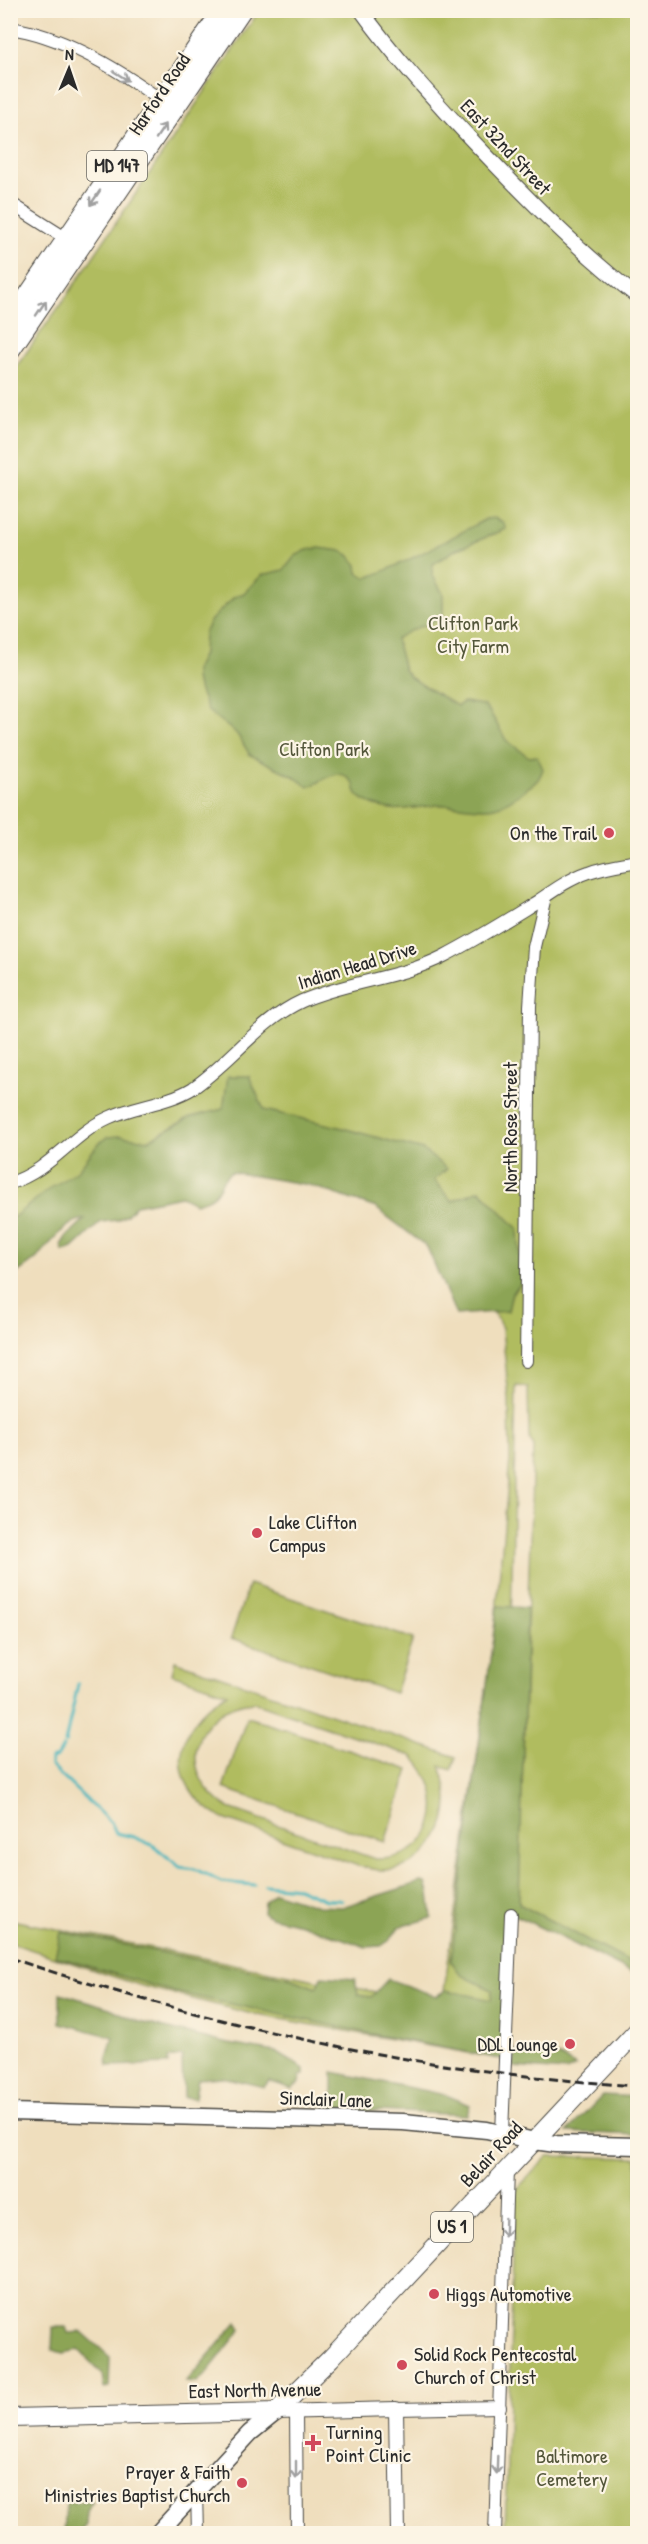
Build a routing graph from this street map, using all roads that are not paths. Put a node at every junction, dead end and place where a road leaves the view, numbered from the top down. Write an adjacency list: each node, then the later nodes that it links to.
1 (222, 10): 5 (main road, Harford Road / MD 147)
2 (242, 10): 5 (main road, Harford Road / MD 147)
3 (361, 10): 8 (street, East 32nd Street)
4 (10, 28): 5 (street, one-way to 5)
5 (168, 106): 7 (main road, Harford Road / MD 147)
6 (10, 202): 7 (street)
7 (74, 244): 9 (main road, Harford Road / MD 147); 10 (main road, Harford Road / MD 147, one-way to 7)
8 (638, 297)
9 (10, 321)
10 (10, 351)
11 (638, 861): 12 (street, Indian Head Drive)
12 (546, 896): 13 (street, Indian Head Drive); 14 (street, North Rose Street)
13 (10, 1183)
14 (526, 1361)
15 (511, 1914): 18 (street)
16 (638, 2030): 19 (main road, Belair Road / US 1)
17 (10, 2112): 18 (main road, Sinclair Lane)
18 (502, 2133): 19 (main road, Sinclair Lane)
19 (534, 2141): 20 (main road, Sinclair Lane); 21 (main road, Belair Road / US 1)
20 (638, 2146)
21 (507, 2170): 22 (street, one-way to 22); 24 (main road, Belair Road / US 1)
22 (500, 2407): 23 (street, East North Avenue); 32 (street, one-way to 32)
23 (396, 2409): 25 (street, East North Avenue); 31 (street)
24 (276, 2412): 25 (street, East North Avenue); 26 (main road, East North Avenue); 27 (main road)
25 (296, 2412): 30 (street, one-way to 30)
26 (10, 2418)
27 (197, 2490): 28 (main road); 29 (street)
28 (157, 2534)
29 (198, 2534)
30 (297, 2534)
31 (398, 2534)
32 (495, 2534)

